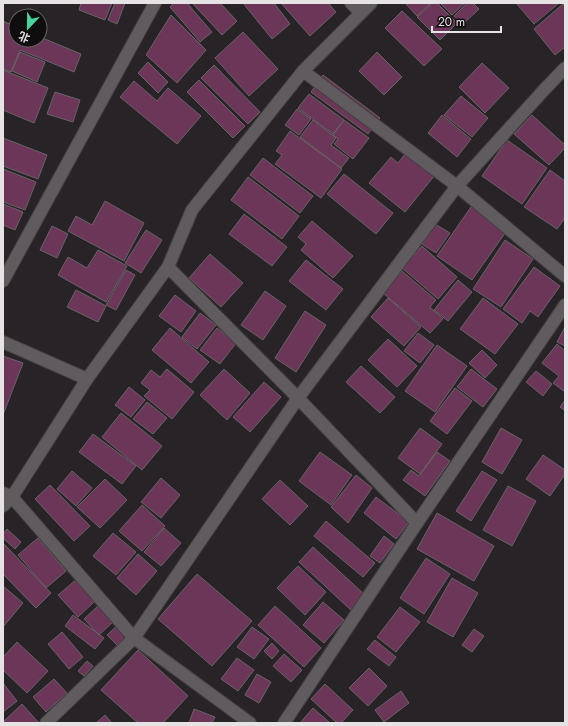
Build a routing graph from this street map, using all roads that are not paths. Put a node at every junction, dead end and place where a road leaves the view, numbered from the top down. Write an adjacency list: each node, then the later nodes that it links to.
1 (155, 3): 10 (street)
2 (351, 3): 4 (street)
3 (371, 3): 4 (street)
4 (361, 13): 6 (street)
5 (565, 68): 7 (street)
6 (303, 71): 7 (street); 8 (street)
7 (457, 186): 9 (street); 14 (street)
8 (168, 267): 13 (street); 14 (street)
9 (565, 276)
10 (3, 281)
11 (565, 305): 17 (street)
12 (3, 342): 13 (street)
13 (86, 379): 15 (street)
14 (298, 398): 17 (street); 18 (street)
15 (8, 495): 16 (street); 18 (street)
16 (3, 506)
17 (417, 523): 21 (street)
18 (134, 638): 19 (street); 20 (street)
19 (46, 723)
20 (250, 723)
21 (284, 723)

